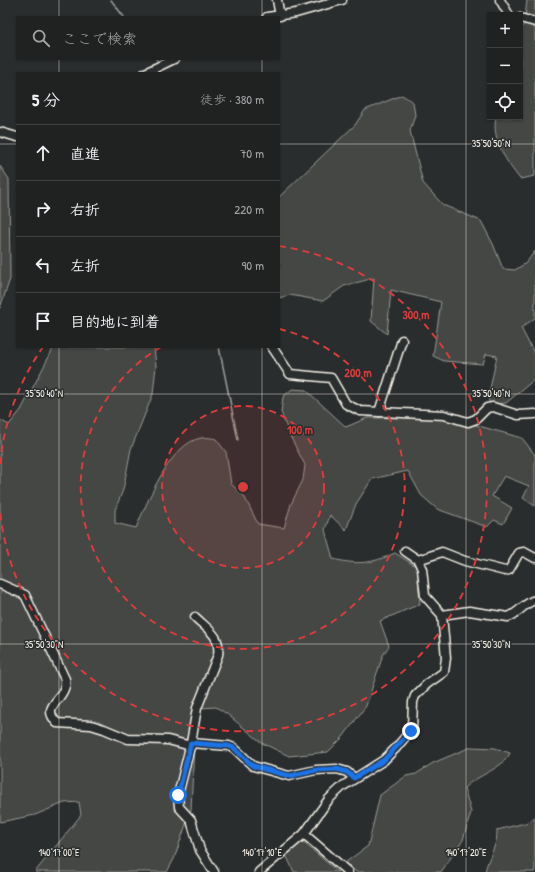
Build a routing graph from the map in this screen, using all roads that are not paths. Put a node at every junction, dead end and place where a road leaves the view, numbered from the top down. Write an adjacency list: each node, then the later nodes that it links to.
1 (277, 0): 5 (street)
2 (342, 0): 5 (street)
3 (500, 0): 4 (street)
4 (507, 12)
5 (280, 16)
6 (523, 19): 7 (street)
7 (535, 22)
8 (172, 60): 9 (street)
9 (147, 72)
10 (16, 131): 11 (street)
11 (3, 133): 12 (street)
12 (16, 137)
13 (402, 340): 15 (street)
14 (273, 348): 15 (street)
15 (379, 412): 16 (street)
16 (533, 414): 17 (street)
17 (535, 422)
18 (405, 551): 20 (street)
19 (535, 558): 20 (street)
20 (418, 560): 23 (street)
21 (0, 584): 25 (street)
22 (535, 600): 23 (street)
23 (442, 615): 26 (street)
24 (195, 617): 25 (street)
25 (191, 744): 26 (street); 28 (street)
26 (354, 778): 27 (street)
27 (304, 834): 29 (street); 30 (street)
28 (214, 872)
29 (259, 872)
30 (348, 872)

